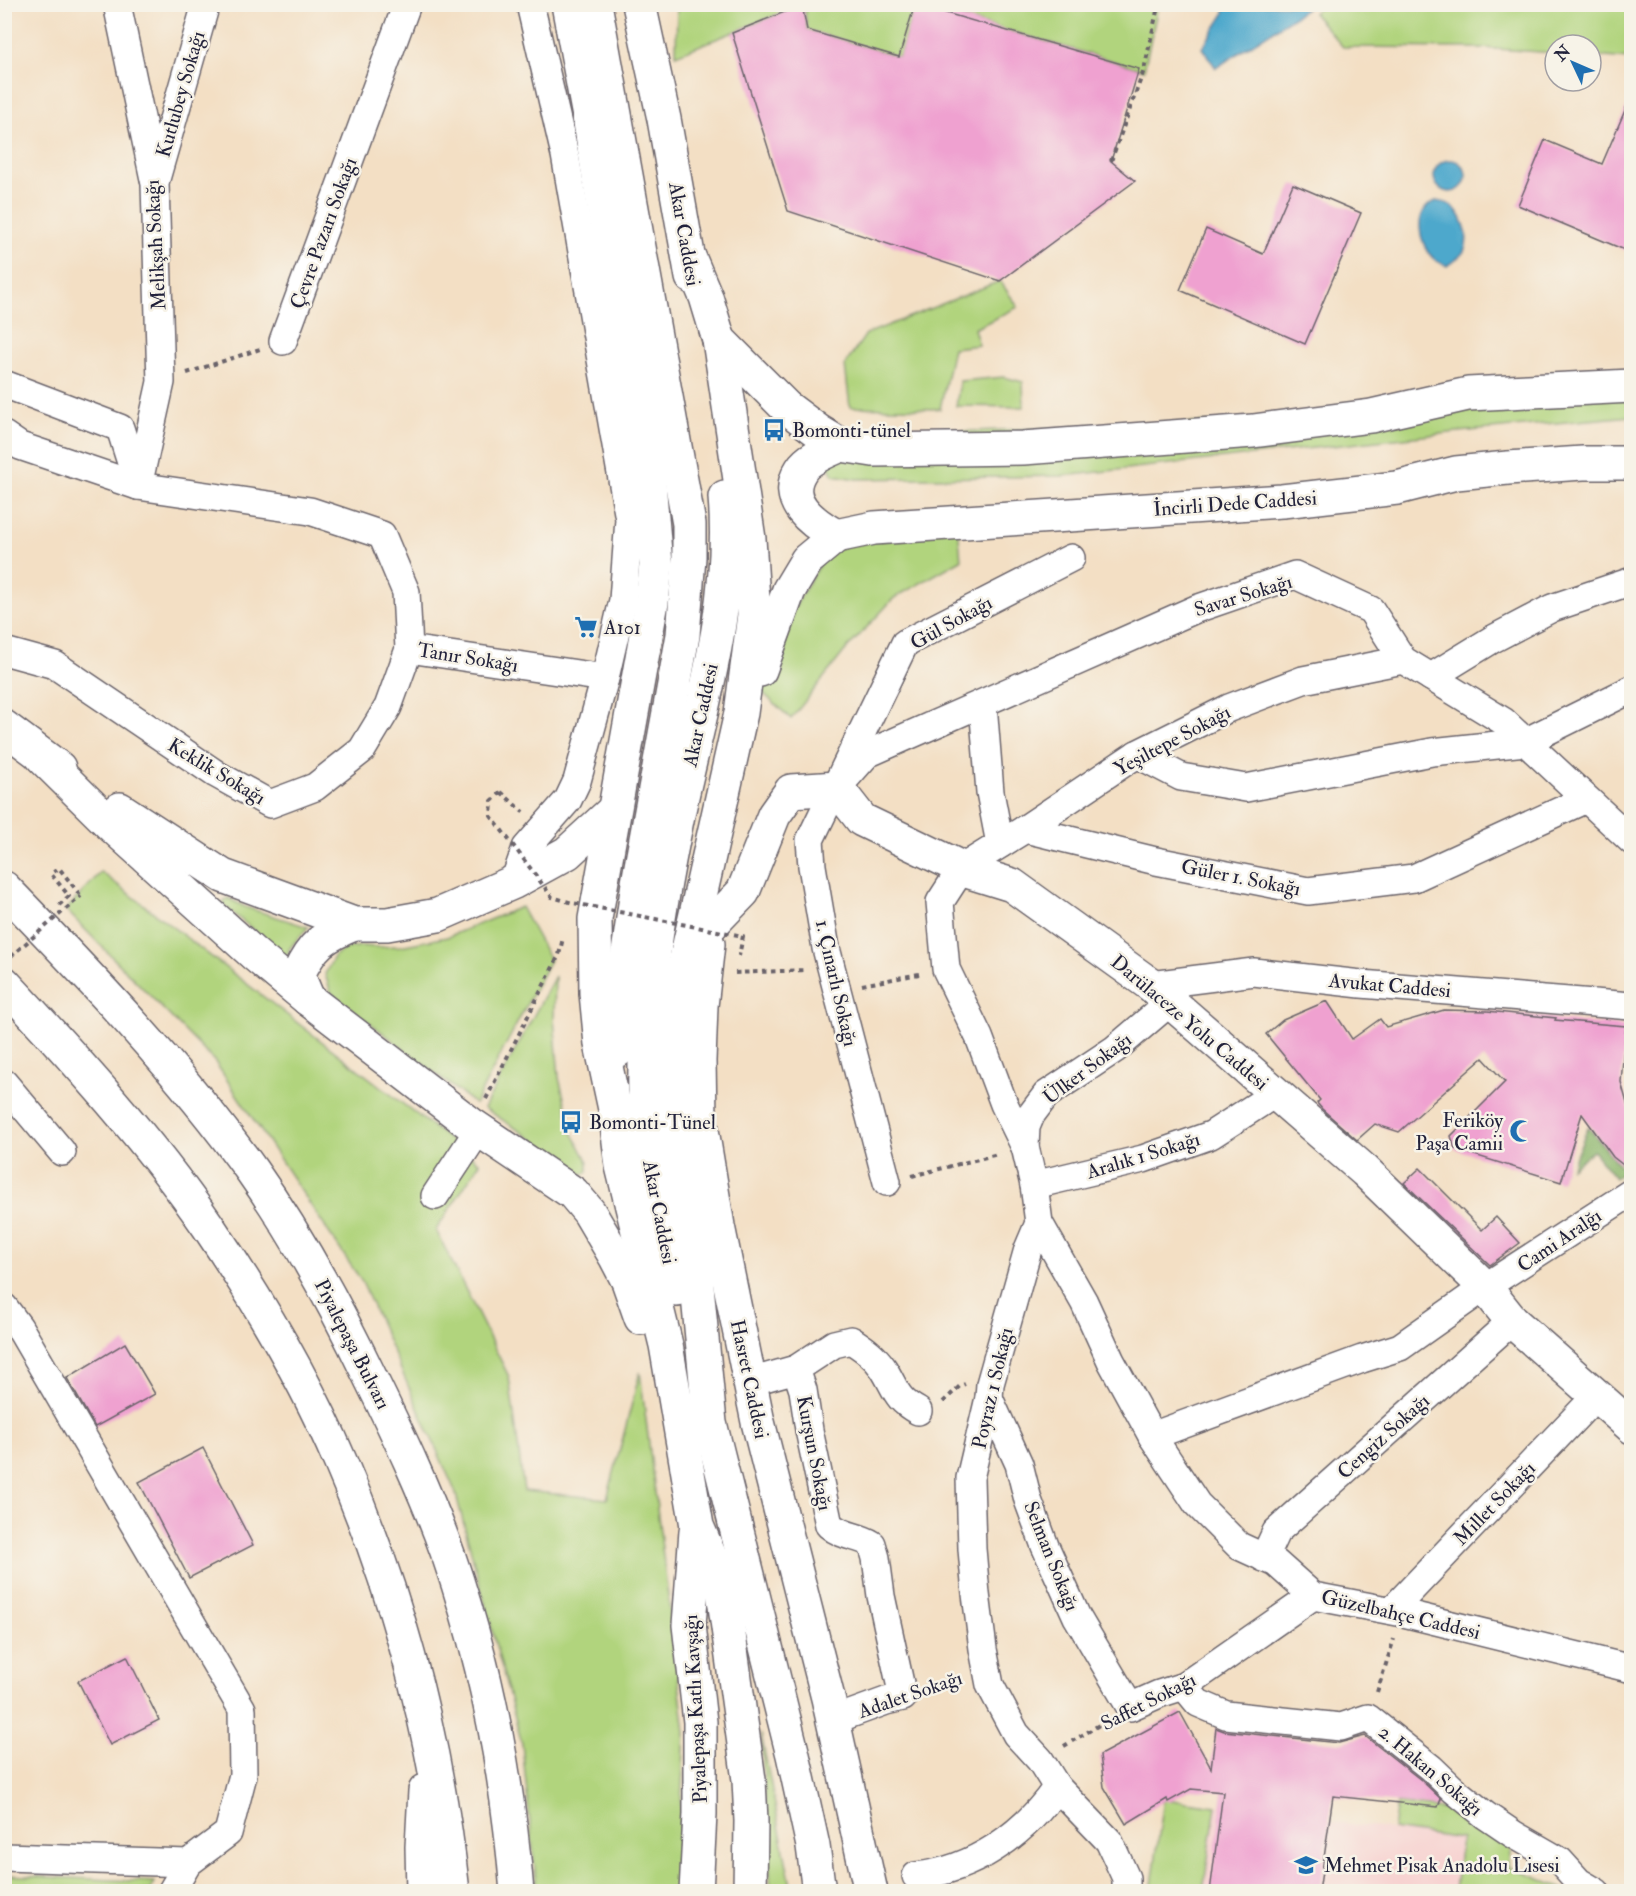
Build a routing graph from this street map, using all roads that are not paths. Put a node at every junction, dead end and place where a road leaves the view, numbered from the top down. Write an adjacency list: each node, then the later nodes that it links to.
1 (117, 4): 10 (street, Melikşah Sokağı)
2 (206, 4): 10 (street, Kutlubey Sokağı)
3 (407, 4): 13 (street, Çevre Pazarı Sokağı)
4 (530, 4): 27 (street)
5 (568, 4): 37 (main road)
6 (595, 4): 53 (main road, Akar Caddesi)
7 (639, 4): 9 (main road, Akar Caddesi)
8 (660, 4): 9 (main road)
9 (672, 163): 11 (main road, Akar Caddesi)
10 (155, 184): 19 (street, Melikşah Sokağı)
11 (689, 257): 12 (main road); 71 (main road, Akar Caddesi)
12 (718, 340): 17 (main road); 30 (main road)
13 (283, 341)
14 (4, 384): 19 (street)
15 (1632, 386): 17 (main road)
16 (4, 435): 19 (street, Tanır Sokağı)
17 (841, 445): 20 (main road)
18 (1632, 463): 20 (main road, İncirli Dede Caddesi)
19 (138, 486): 23 (street, Tanır Sokağı)
20 (836, 536): 30 (main road)
21 (1071, 558): 35 (street, Gül Sokağı)
22 (1632, 581): 26 (street)
23 (409, 649): 24 (street, Keklik Sokağı); 27 (street, Tanır Sokağı)
24 (4, 651)
25 (1403, 660): 26 (street, Savar Sokağı); 29 (street, Savar Sokağı); 33 (street, Yeşiltepe Sokağı)
26 (1431, 677): 32 (street, Savar Sokağı)
27 (605, 678): 43 (street)
28 (1632, 689): 32 (street)
29 (983, 704): 35 (street, Savar Sokağı); 40 (street)
30 (741, 713): 41 (main road)
31 (4, 727): 34 (main road)
32 (1525, 742): 33 (street); 36 (street, Savar Sokağı)
33 (1137, 754): 38 (street, Yeşiltepe Sokağı)
34 (42, 757): 45 (main road); 49 (main road)
35 (837, 788): 42 (main road, Darülaceze Yolu Caddesi); 46 (main road); 57 (street, 1. Çınarlı Sokağı)
36 (1586, 799): 38 (street, Güler 1. Sokağı); 39 (street, Savar Sokağı)
37 (613, 811): 43 (main road); 53 (main road)
38 (1025, 829): 40 (street, Yeşiltepe Sokağı)
39 (1632, 841)
40 (1000, 844): 42 (street, Yeşiltepe Sokağı)
41 (710, 858): 46 (main road, Hasret Caddesi); 71 (main road)
42 (962, 868): 48 (main road, Darülaceze Yolu Caddesi); 55 (street)
43 (514, 882): 45 (main road)
44 (4, 888): 92 (main road, Piyalepaşa Bulvarı)
45 (354, 924): 49 (main road)
46 (710, 926): 67 (main road, Hasret Caddesi)
47 (4, 983): 83 (main road)
48 (1160, 994): 50 (street, Avukat Caddesi); 52 (main road, Darülaceze Yolu Caddesi); 55 (street, Ülker Sokağı)
49 (308, 999): 54 (main road)
50 (1631, 1005)
51 (4, 1083): 56 (street)
52 (1275, 1093): 58 (street, Aralık 1 Sokağı); 62 (main road, Darülaceze Yolu Caddesi)
53 (615, 1109): 65 (main road)
54 (475, 1127): 60 (street); 65 (main road)
55 (1024, 1147): 58 (street)
56 (62, 1152)
57 (887, 1182)
58 (1034, 1185): 61 (street)
59 (1632, 1192): 62 (street, Cami Aralğı)
60 (435, 1196)
61 (1039, 1223): 68 (street, Poyraz 1 Sokağı); 73 (street, Güzelbahçe Caddesi)
62 (1485, 1287): 64 (main road, Darülaceze Yolu Caddesi); 73 (street, Cami Aralğı)
63 (4, 1307): 86 (street)
64 (1512, 1321): 69 (main road, Darülaceze Yolu Caddesi); 75 (street, Cengiz Sokağı)
65 (666, 1346): 74 (main road)
66 (796, 1369): 67 (street, Kurşun Sokağı); 70 (street); 80 (street, Kurşun Sokağı)
67 (750, 1382): 82 (main road, Hasret Caddesi)
68 (990, 1391): 81 (street, Selman Sokağı); 84 (street, Poyraz 1 Sokağı)
69 (1597, 1395): 72 (main road, Darülaceze Yolu Caddesi); 77 (street, Millet Sokağı)
70 (918, 1411)
71 (710, 1422): 95 (main road)
72 (1632, 1427)
73 (1152, 1436): 75 (street, Güzelbahçe Caddesi)
74 (697, 1526): 93 (main road, Piyalepaşa Katlı Kavşağı); 94 (main road)
75 (1264, 1558): 76 (street, Güzelbahçe Caddesi)
76 (1313, 1596): 77 (street, Güzelbahçe Caddesi); 79 (street, Saffet Sokağı)
77 (1397, 1612): 78 (street, Güzelbahçe Caddesi)
78 (1632, 1669)
79 (1184, 1686): 81 (street, Saffet Sokağı); 97 (street, 2. Hakan Sokağı)
80 (903, 1697): 82 (street, Adalet Sokağı)
81 (1130, 1707)
82 (834, 1720): 88 (main road, Hasret Caddesi)
83 (428, 1733): 90 (main road); 91 (main road)
84 (1057, 1787): 87 (street); 96 (street, Poyraz 1 Sokağı)
85 (6, 1854): 86 (street)
86 (188, 1863): 89 (street)
87 (915, 1876)
88 (869, 1889)
89 (171, 1892)
90 (423, 1892)
91 (453, 1892)
92 (517, 1892)
93 (696, 1892)
94 (750, 1892)
95 (819, 1892)
96 (1126, 1892)
97 (1596, 1892)

